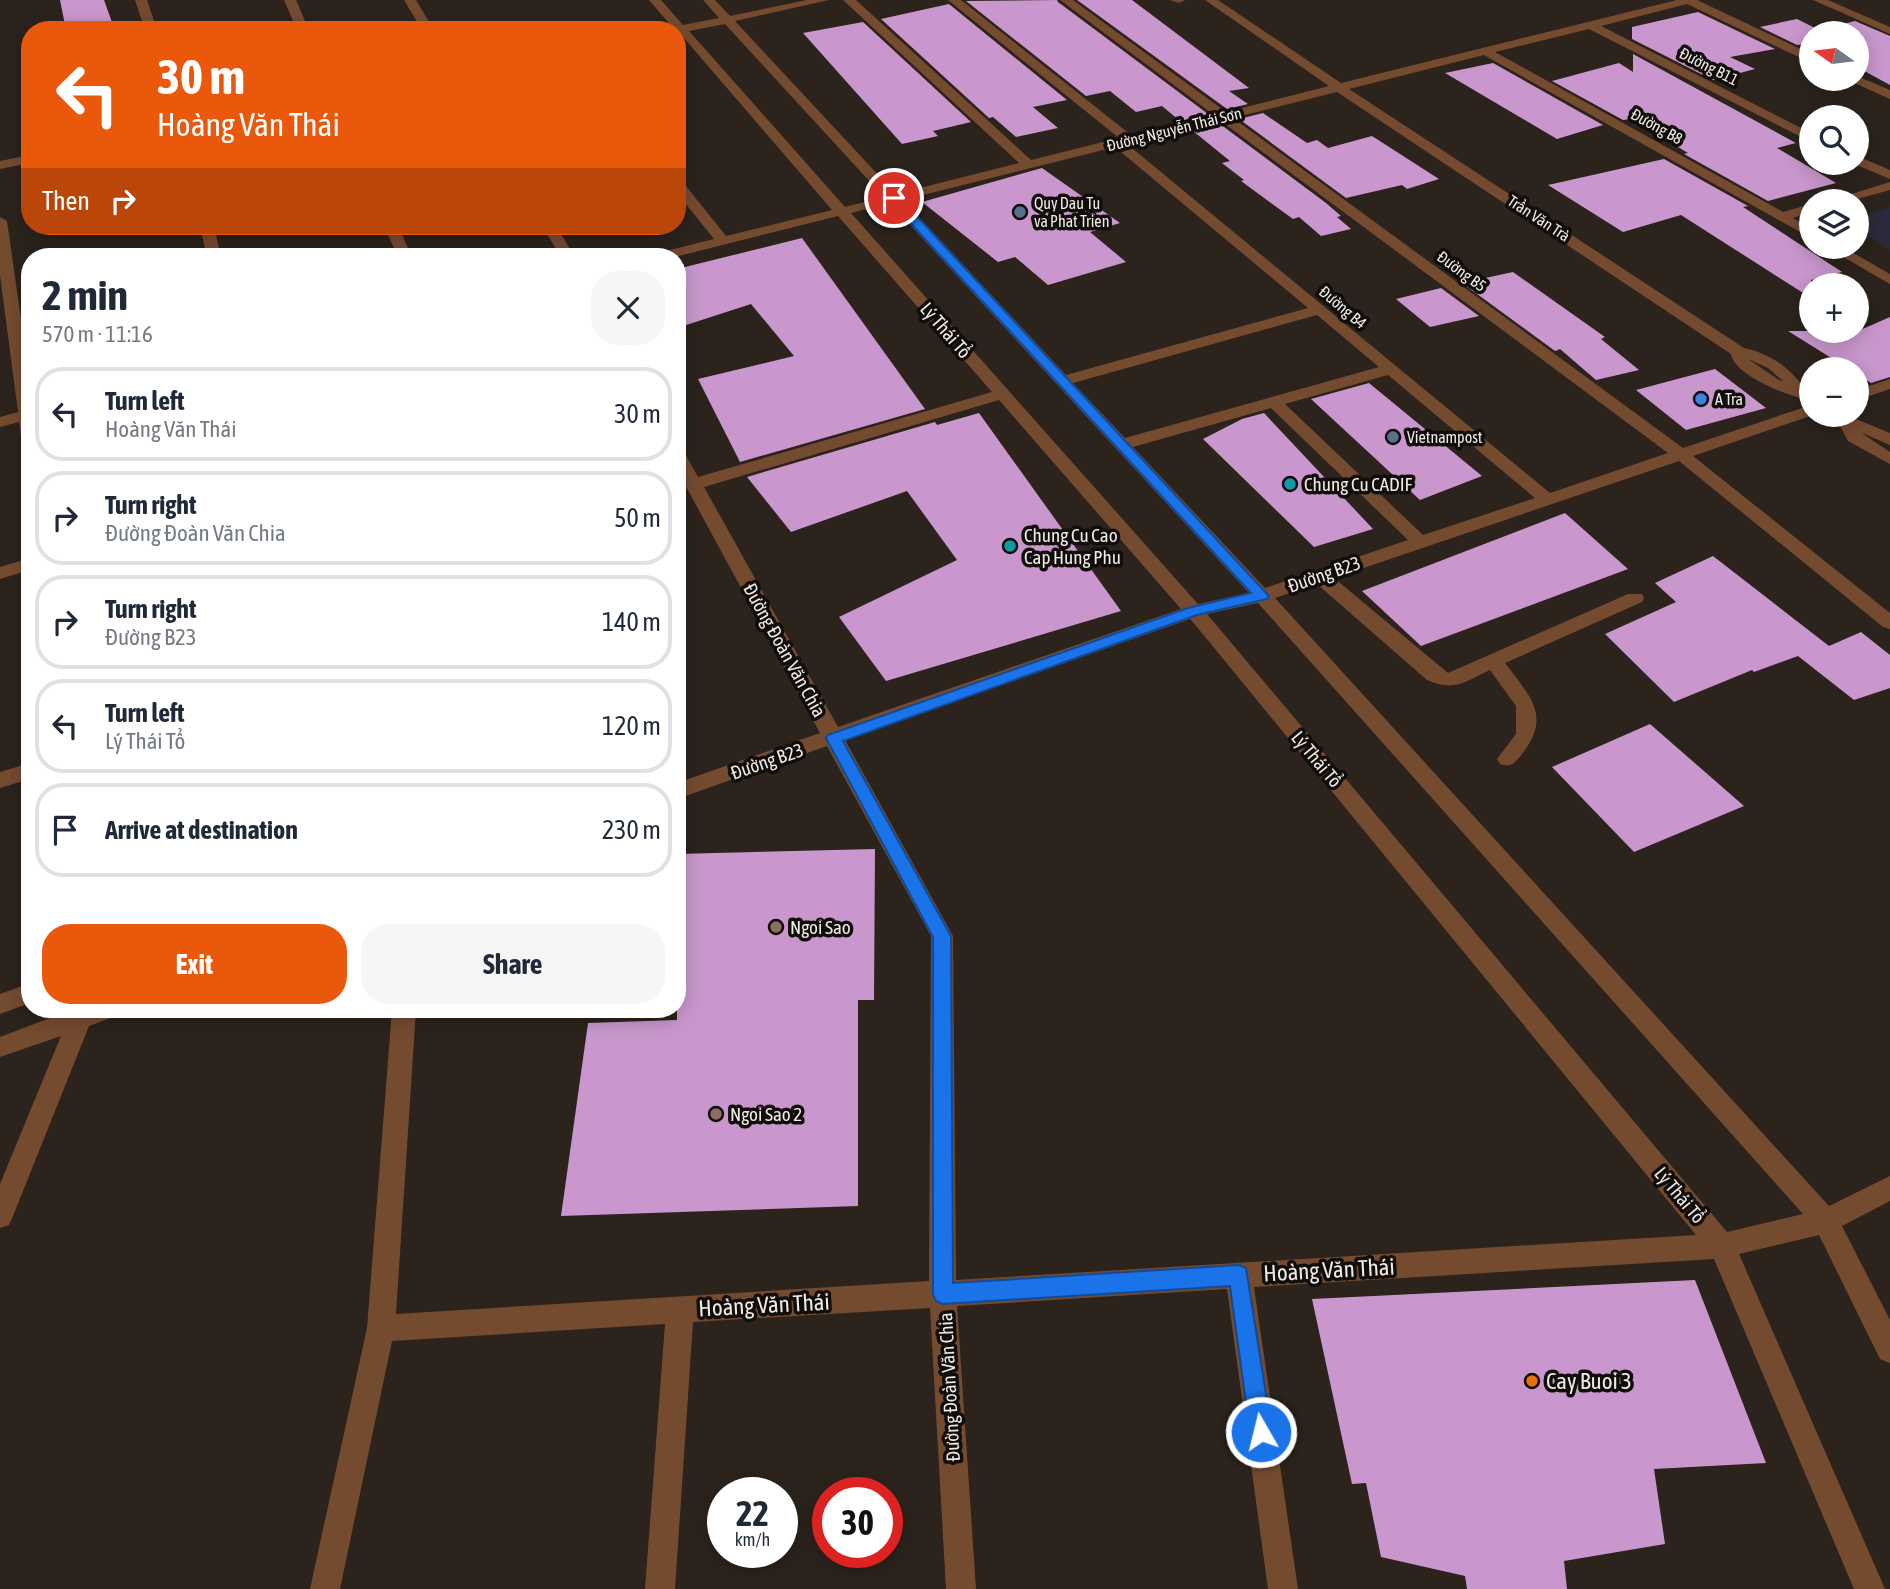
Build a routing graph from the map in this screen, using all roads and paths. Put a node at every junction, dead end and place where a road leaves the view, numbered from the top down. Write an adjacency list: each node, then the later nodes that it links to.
1 (141, 0): 14 (street)
2 (290, 0): 15 (street)
3 (410, 0): 16 (street)
4 (655, 0): 17 (street, Lý Thái Tổ)
5 (709, 0): 13 (street)
6 (823, 0): 13 (street)
7 (849, 0): 32 (street)
8 (954, 0): 29 (street, Đường B4)
9 (1066, 0): 27 (street, Đường B5)
10 (1211, 0): 25 (street, Trần Văn Trà)
11 (1689, 0): 18 (street, Đường Nguyễn Thái Sơn); 23 (street)
12 (1819, 0): 20 (street)
13 (727, 20): 19 (street); 38 (street)
14 (148, 21)
15 (299, 21)
16 (423, 21)
17 (672, 21)
18 (1591, 25): 22 (street, Đường Nguyễn Thái Sơn); 28 (street, Đường B11)
19 (686, 28)
20 (1890, 31)
21 (686, 38): 39 (street, Lý Thái Tổ)
22 (1485, 51): 25 (street, Đường Nguyễn Thái Sơn); 41 (street, Đường B8)
23 (1799, 52)
24 (1869, 85): 26 (street)
25 (1336, 88): 27 (street, Đường Nguyễn Thái Sơn); 55 (street, Trần Văn Trà)
26 (1890, 95)
27 (1222, 117): 29 (street, Đường Nguyễn Thái Sơn); 64 (street, Đường B5)
28 (1799, 132)
29 (1124, 141): 32 (street, Đường Nguyễn Thái Sơn); 48 (street, Đường B4)
30 (21, 161): 31 (street)
31 (0, 165)
32 (1029, 165): 38 (street, Đường Nguyễn Thái Sơn)
33 (1869, 165): 34 (street)
34 (1890, 175)
35 (1890, 186): 36 (street)
36 (1869, 192)
37 (686, 195): 44 (street)
38 (894, 198): 39 (street, Đường Nguyễn Thái Sơn); 51 (street)
39 (841, 212): 44 (street, Đường Nguyễn Thái Sơn); 54 (street, Lý Thái Tổ)
40 (1799, 212): 41 (street)
41 (1782, 217): 43 (street, Đường B8)
42 (0, 221): 49 (street)
43 (1799, 227)
44 (723, 241): 45 (street, Đường Nguyễn Thái Sơn)
45 (686, 250)
46 (1854, 259): 47 (street)
47 (1890, 280)
48 (1319, 310): 50 (street, Đường B4); 51 (street)
49 (21, 366)
50 (1390, 369): 56 (street); 68 (street, Đường B4)
51 (1063, 382): 63 (street)
52 (1890, 384): 53 (street)
53 (1869, 391)
54 (1002, 394): 67 (street); 75 (street, Lý Thái Tổ)
55 (1799, 394)
56 (1275, 403): 63 (street); 69 (street)
57 (1799, 414): 64 (street, Đường B23)
58 (21, 416): 59 (street)
59 (0, 422)
60 (1846, 427): 65 (street)
61 (1866, 427): 62 (street)
62 (1890, 440)
63 (1120, 445): 73 (street)
64 (1681, 454): 68 (street, Đường B23); 76 (street, Đường B5)
65 (1890, 459)
66 (686, 470): 67 (street, Đường Đoàn Văn Chia)
67 (694, 484): 78 (street, Đường Đoàn Văn Chia)
68 (1546, 498): 69 (street, Đường B23)
69 (1420, 542): 72 (street, Đường B23)
70 (21, 567): 71 (street)
71 (0, 573)
72 (1320, 576): 73 (street, Đường B23); 77 (street)
73 (1262, 596): 75 (street, Đường B23); 91 (street)
74 (1635, 598): 77 (street)
75 (1194, 611): 78 (street, Đường B23); 92 (street, Lý Thái Tổ)
76 (1890, 623)
77 (1494, 662): 79 (street)
78 (834, 738): 82 (street, Đường B23); 94 (street, Đường Đoàn Văn Chia)
79 (1507, 759)
80 (21, 774): 81 (street)
81 (0, 780)
82 (686, 788)
83 (21, 996): 84 (street)
84 (0, 1004)
85 (75, 1018): 88 (street)
86 (87, 1018): 90 (street)
87 (403, 1018): 96 (street)
88 (0, 1047)
89 (1890, 1188): 91 (street, Hoàng Văn Thái)
90 (0, 1216)
91 (1826, 1221): 92 (street, Hoàng Văn Thái); 97 (street)
92 (1722, 1246): 93 (street, Hoàng Văn Thái); 102 (street, Lý Thái Tổ)
93 (1239, 1275): 94 (street, Hoàng Văn Thái); 101 (street)
94 (943, 1294): 95 (street, Hoàng Văn Thái); 100 (street, Đường Đoàn Văn Chia)
95 (680, 1310): 96 (street, Hoàng Văn Thái); 99 (street)
96 (381, 1328): 98 (street)
97 (1890, 1349)
98 (325, 1589)
99 (660, 1589)
100 (961, 1589)
101 (1283, 1589)
102 (1870, 1589)

